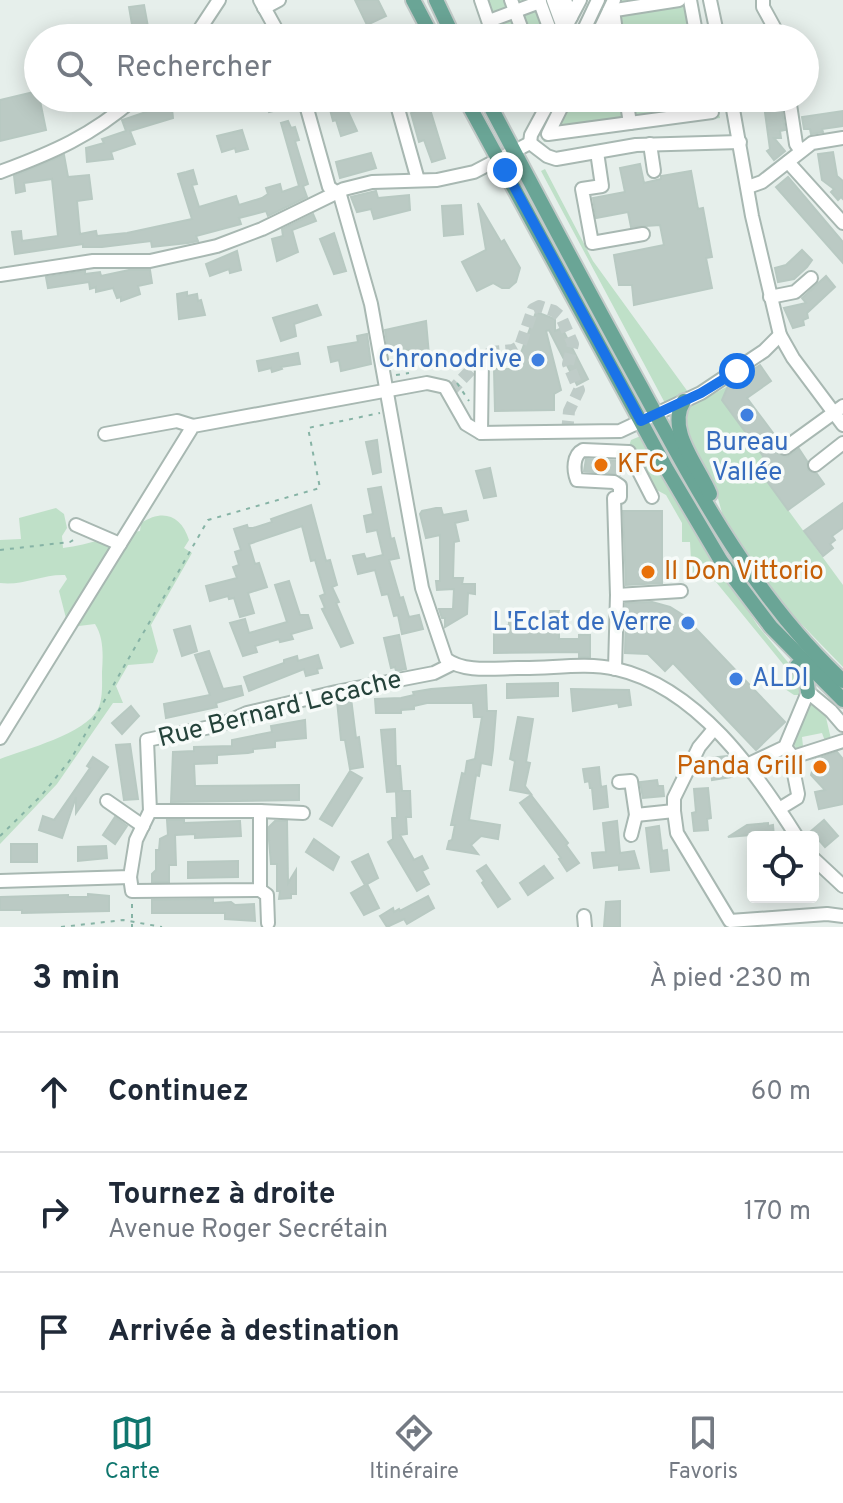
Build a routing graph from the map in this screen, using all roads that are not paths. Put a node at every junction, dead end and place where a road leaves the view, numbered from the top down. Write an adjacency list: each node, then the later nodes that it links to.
1 (219, 0): 17 (street)
2 (279, 0): 12 (street)
3 (413, 0): 19 (main road)
4 (436, 0): 20 (main road)
5 (481, 0): 16 (street)
6 (598, 0): 24 (street)
7 (679, 0): 15 (street)
8 (690, 0): 25 (street)
9 (710, 0): 26 (street)
10 (763, 0): 27 (street)
11 (544, 1): 14 (street); 22 (street)
12 (262, 4): 18 (street)
13 (574, 4): 23 (street)
14 (513, 6): 16 (street)
15 (612, 7)
16 (489, 21): 21 (street)
17 (203, 24)
18 (273, 24)
19 (426, 24)
20 (447, 24)
21 (490, 24)
22 (554, 24)
23 (564, 24)
24 (587, 24)
25 (694, 24)
26 (715, 24)
27 (774, 24)
28 (117, 112): 50 (street)
29 (308, 112): 53 (street)
30 (399, 112): 51 (street)
31 (473, 112): 47 (main road)
32 (493, 112): 45 (main road)
33 (543, 112): 42 (street)
34 (559, 112): 39 (street)
35 (628, 112): 39 (street)
36 (712, 112): 39 (street)
37 (734, 112): 41 (street)
38 (791, 112): 44 (street)
39 (630, 123)
40 (843, 138): 44 (street)
41 (740, 142): 43 (street); 52 (street)
42 (530, 143): 45 (street); 46 (street)
43 (650, 144): 46 (street); 49 (street)
44 (801, 151): 48 (street)
45 (514, 152): 47 (street); 64 (main road)
46 (597, 152): 55 (street)
47 (499, 159): 51 (street); 65 (main road)
48 (788, 162): 52 (street); 54 (street)
49 (654, 171)
50 (0, 172)
51 (418, 180): 53 (street)
52 (748, 187): 58 (street)
53 (335, 192): 56 (street); 61 (street)
54 (843, 223)
55 (643, 234)
56 (0, 275)
57 (811, 278): 58 (street)
58 (770, 297): 59 (street)
59 (780, 335): 62 (street); 63 (street)
60 (482, 358): 68 (street)
61 (384, 390): 67 (street); 68 (street); 80 (street)
62 (684, 401): 64 (street); 75 (main road)
63 (839, 410): 66 (street); 71 (street)
64 (656, 414): 65 (street); 75 (main road)
65 (641, 421): 68 (street); 79 (main road)
66 (843, 425)
67 (193, 426): 69 (street); 76 (street)
68 (481, 426)
69 (105, 434)
70 (843, 443): 72 (street)
71 (785, 448)
72 (815, 465)
73 (652, 497): 78 (street)
74 (76, 525): 76 (street)
75 (723, 533): 82 (main road)
76 (120, 544): 87 (street)
77 (681, 591): 78 (street)
78 (617, 595): 81 (street)
79 (744, 595): 83 (main road); 84 (main road)
80 (452, 664): 81 (street); 94 (street, Rue Bernard Lecache)
81 (615, 669): 86 (street)
82 (843, 681)
83 (808, 692): 85 (street); 89 (street)
84 (843, 700)
85 (843, 725)
86 (714, 729): 90 (street); 96 (street)
87 (0, 738)
88 (843, 741): 89 (street)
89 (789, 752): 90 (street); 93 (street)
90 (749, 764): 93 (street)
91 (619, 782): 98 (street)
92 (107, 801): 99 (street)
93 (779, 809): 100 (street)
94 (150, 811): 95 (street); 99 (street, Rue Bernard Lecache)
95 (260, 811): 97 (street); 106 (street)
96 (674, 811): 98 (street); 109 (street)
97 (303, 813)
98 (636, 815): 101 (street)
99 (143, 826): 103 (street, Rue Bernard Lecache)
100 (793, 831)
101 (631, 835)
102 (819, 864): 105 (street)
103 (130, 877): 104 (street); 106 (street, Rue Bernard Lecache)
104 (0, 881)
105 (843, 886)
106 (260, 890): 108 (street)
107 (843, 915): 109 (street); 110 (street)
108 (268, 923)
109 (729, 924)
110 (840, 927)

